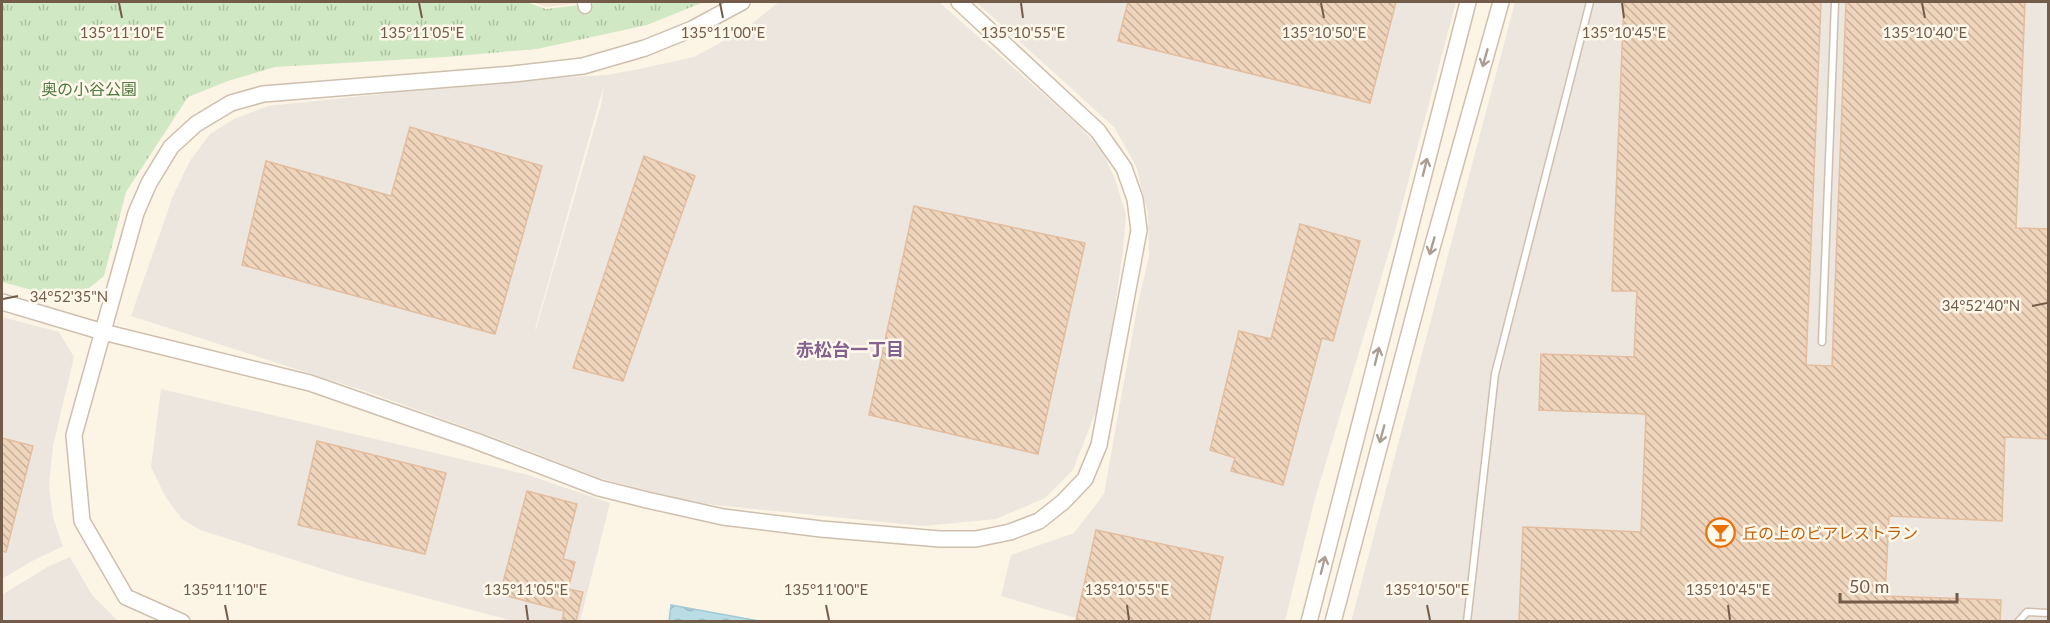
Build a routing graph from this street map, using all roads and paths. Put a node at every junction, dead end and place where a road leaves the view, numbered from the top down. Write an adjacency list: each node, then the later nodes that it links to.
1 (742, 2): 8 (street)
2 (959, 2): 8 (street)
3 (1468, 2): 12 (street, one-way to 3)
4 (1501, 2): 13 (street, one-way to 13)
5 (1590, 2): 14 (lane)
6 (1835, 2): 9 (lane)
7 (2, 302): 8 (street)
8 (103, 332): 11 (street)
9 (1822, 342)
10 (2049, 613): 15 (lane)
11 (182, 621)
12 (1309, 621)
13 (1333, 621)
14 (1467, 621)
15 (2018, 621)

